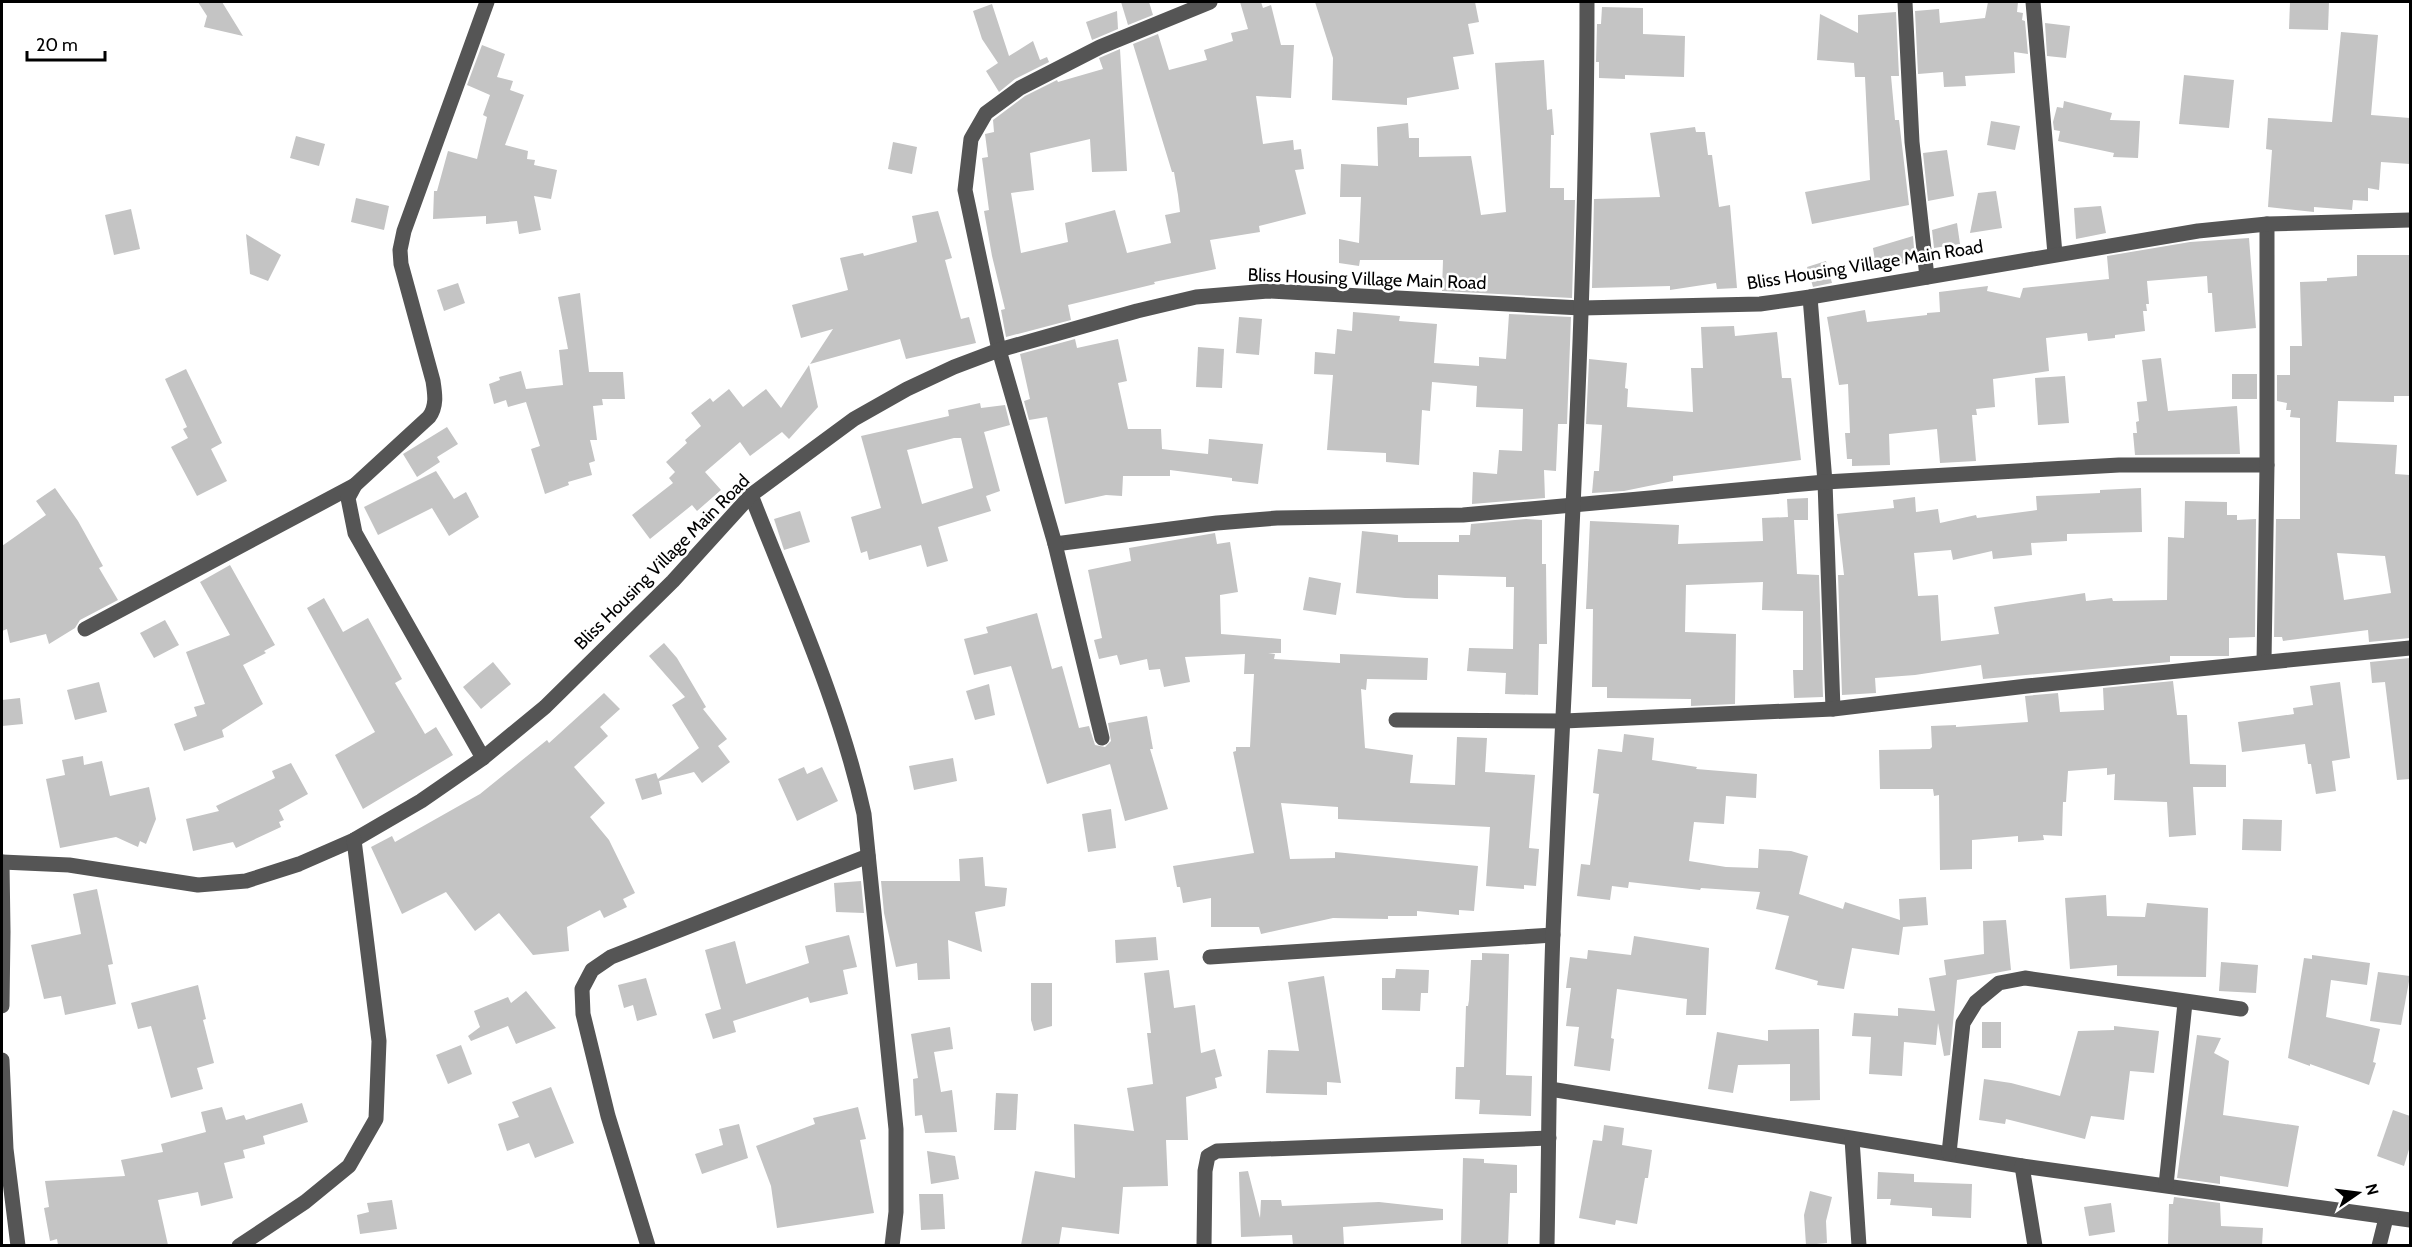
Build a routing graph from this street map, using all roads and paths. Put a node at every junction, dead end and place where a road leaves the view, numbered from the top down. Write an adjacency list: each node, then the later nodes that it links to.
1 (487, 2): 15 (street)
2 (1210, 2): 12 (street)
3 (1587, 2): 11 (street)
4 (1905, 2): 9 (street)
5 (2033, 2): 8 (street)
6 (2410, 220): 7 (street, Bliss Housing Village Main Road)
7 (2267, 224): 8 (street, Bliss Housing Village Main Road); 13 (street)
8 (2055, 254): 9 (street, Bliss Housing Village Main Road)
9 (1927, 277): 10 (street, Bliss Housing Village Main Road)
10 (1810, 297): 11 (street, Bliss Housing Village Main Road); 14 (street)
11 (1581, 308): 12 (street, Bliss Housing Village Main Road); 17 (street)
12 (999, 350): 16 (street, Bliss Housing Village Main Road); 18 (street)
13 (2267, 465): 14 (street); 21 (street)
14 (1825, 482): 17 (street); 22 (street)
15 (355, 485): 19 (street); 26 (street)
16 (751, 495): 26 (street, Bliss Housing Village Main Road); 28 (street)
17 (1574, 505): 18 (street); 24 (street)
18 (1055, 544): 25 (street)
19 (85, 629)
20 (2410, 648): 21 (street)
21 (2264, 662): 22 (street)
22 (1833, 709): 24 (street)
23 (1396, 720): 24 (street)
24 (1564, 721): 30 (street)
25 (1102, 738)
26 (483, 758): 27 (street, Bliss Housing Village Main Road)
27 (354, 840): 29 (street, Bliss Housing Village Main Road); 45 (street)
28 (868, 856): 46 (street); 47 (street)
29 (2, 862): 33 (street)
30 (1553, 935): 31 (street); 36 (street)
31 (1210, 957)
32 (2185, 1003): 34 (street); 39 (street); 41 (street)
33 (2, 1006)
34 (2241, 1009)
35 (2, 1060): 44 (street)
36 (1550, 1089): 37 (street); 38 (street)
37 (1549, 1138): 48 (street); 49 (street)
38 (1852, 1139): 39 (street); 50 (street)
39 (1949, 1153): 40 (street)
40 (2022, 1166): 41 (street); 51 (street)
41 (2166, 1185): 42 (street)
42 (2386, 1218): 43 (street); 52 (street)
43 (2410, 1220)
44 (18, 1245)
45 (239, 1245)
46 (648, 1245)
47 (892, 1245)
48 (1204, 1245)
49 (1547, 1245)
50 (1859, 1245)
51 (2035, 1245)
52 (2379, 1245)

